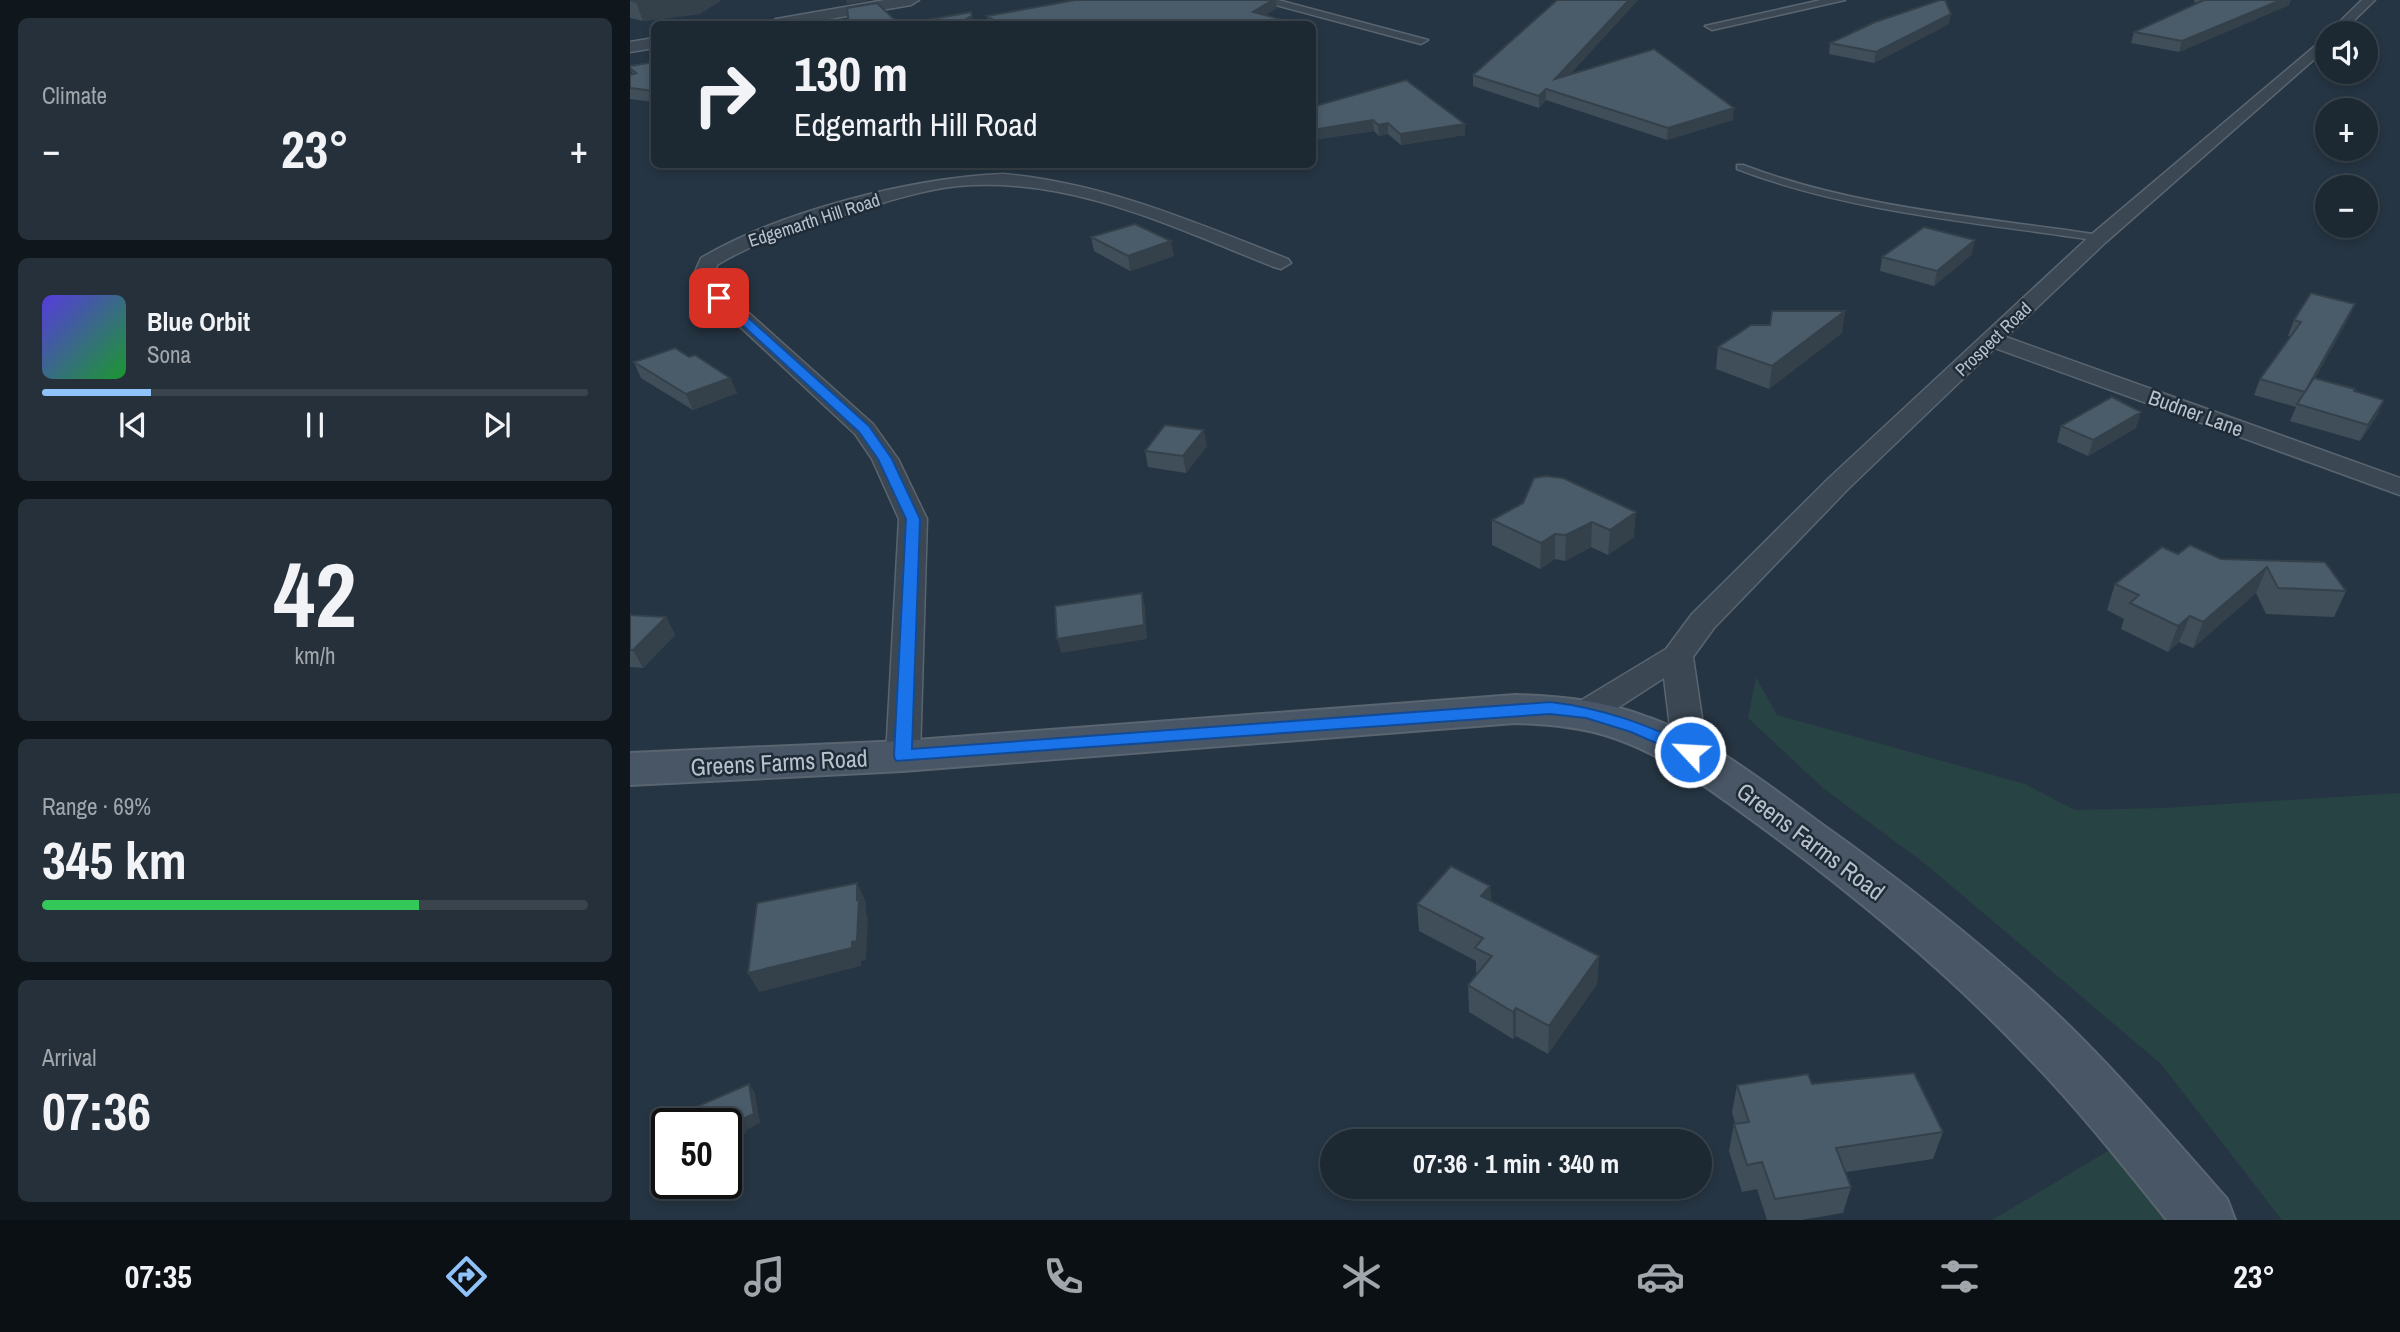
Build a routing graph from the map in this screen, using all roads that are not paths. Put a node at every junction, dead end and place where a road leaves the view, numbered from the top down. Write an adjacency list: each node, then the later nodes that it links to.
1 (911, 0): 5 (street)
2 (1263, 0): 8 (street)
3 (1839, 0): 7 (street)
4 (2370, 0): 6 (street)
5 (793, 21)
6 (2347, 21)
7 (1712, 26)
8 (1421, 40)
9 (651, 44): 10 (street)
10 (630, 47)
11 (2315, 51): 13 (street, Prospect Road)
12 (1740, 167): 13 (lane)
13 (2099, 238): 15 (street, Prospect Road)
14 (1281, 264): 20 (street, Edgemarth Hill Road)
15 (1993, 340): 16 (street, Budner Lane); 17 (street, Prospect Road)
16 (2400, 487)
17 (1677, 656): 18 (street, Prospect Road); 19 (street)
18 (1587, 712): 19 (main road, Greens Farms Road); 20 (main road, Greens Farms Road)
19 (1690, 752): 22 (main road, Greens Farms Road)
20 (903, 756): 21 (main road, Greens Farms Road)
21 (630, 769)
22 (2205, 1220)

